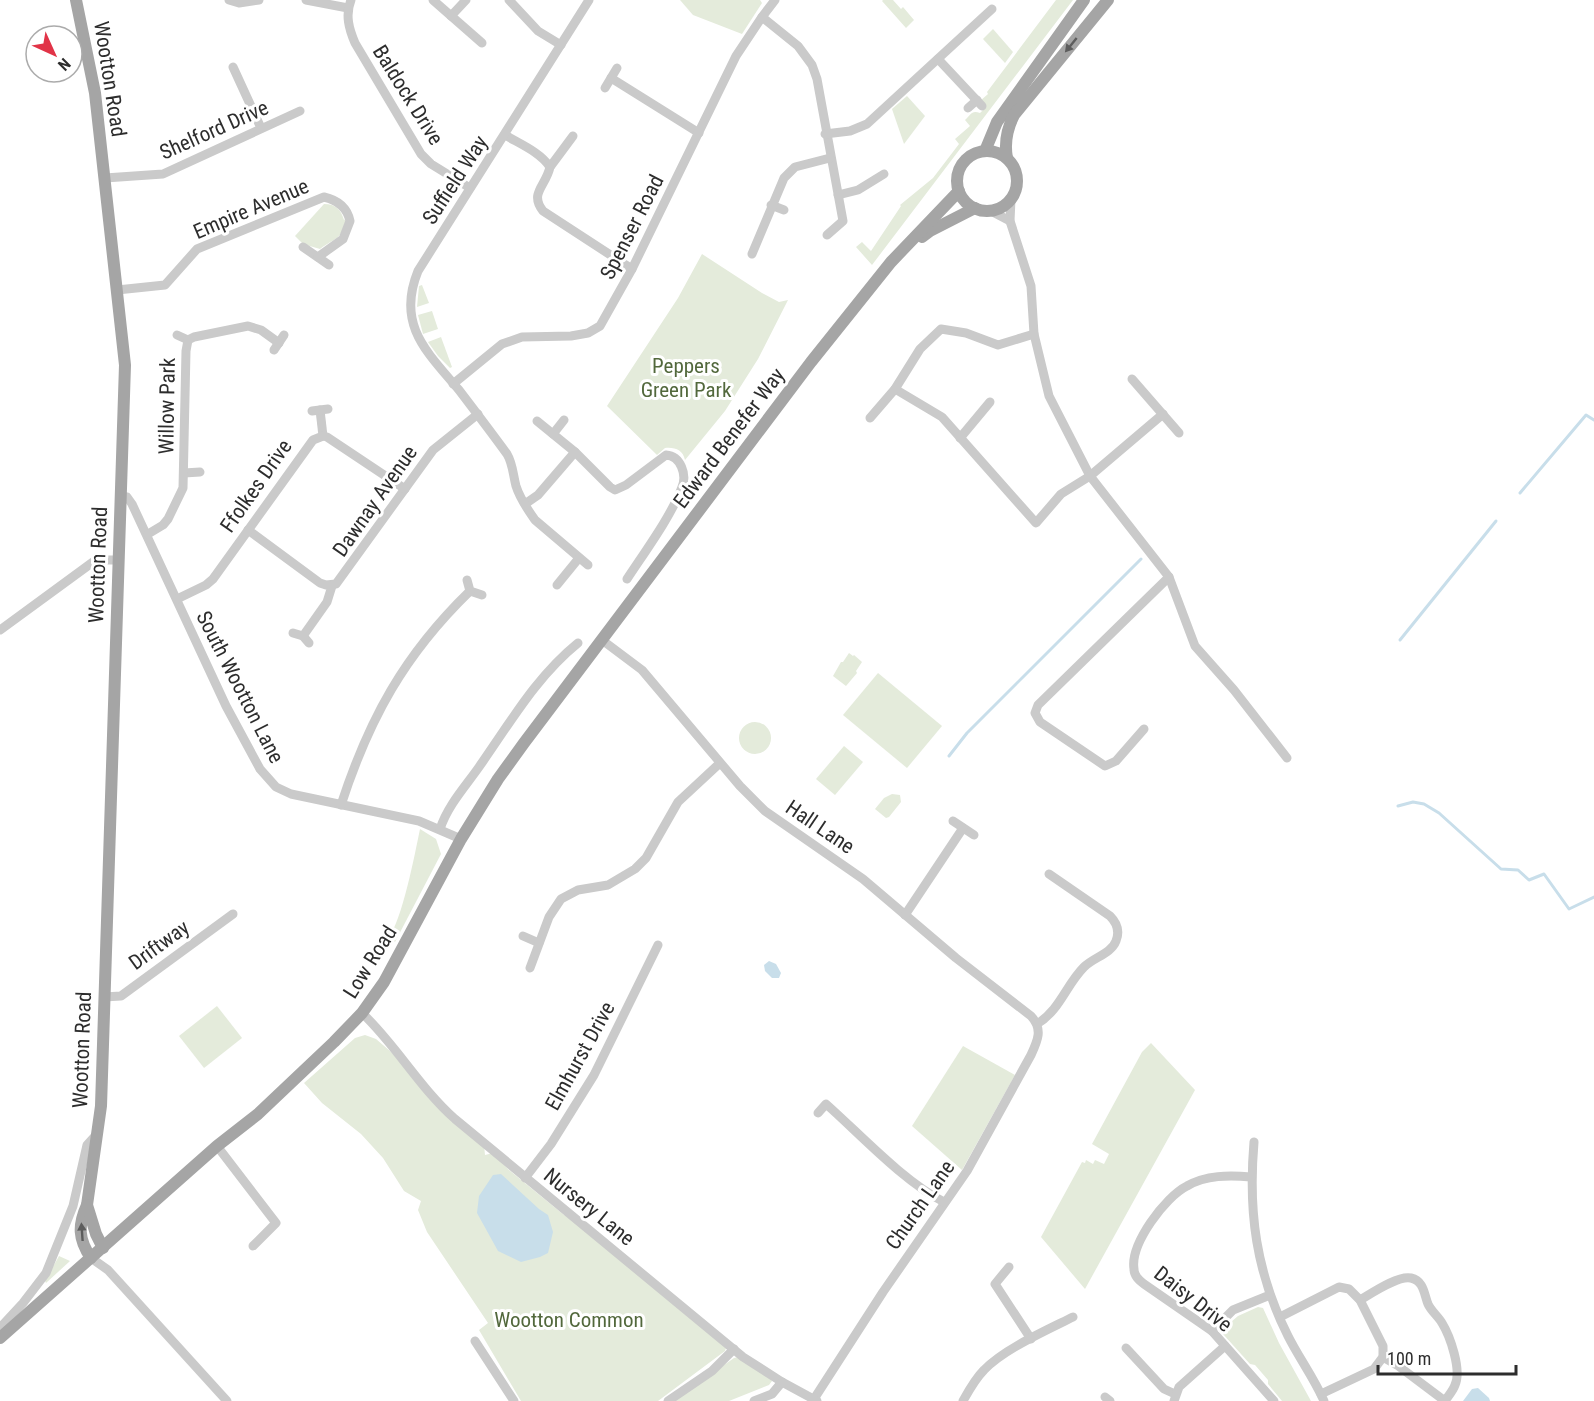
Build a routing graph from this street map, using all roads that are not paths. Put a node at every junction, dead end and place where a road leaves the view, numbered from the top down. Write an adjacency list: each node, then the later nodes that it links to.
1 (76, 0): 37 (main road, Wootton Road)
2 (229, 0): 3 (street)
3 (259, 0)
4 (306, 0): 12 (street)
5 (433, 0): 14 (street)
6 (466, 0): 14 (street)
7 (509, 0): 19 (street)
8 (589, 0): 19 (street, Suffield Way)
9 (775, 0): 15 (street, Spenser Road)
10 (1084, 0): 32 (main road)
11 (1108, 0): 34 (main road, one-way to 34)
12 (349, 4): 38 (street, Baldock Drive)
13 (992, 9): 16 (street)
14 (451, 16): 18 (street)
15 (762, 17): 28 (street, Spenser Road); 29 (street)
16 (976, 24): 17 (street); 20 (street)
17 (984, 32)
18 (482, 43)
19 (561, 45): 30 (street, Suffield Way)
20 (938, 59): 25 (street); 29 (street)
21 (233, 67): 27 (street)
22 (618, 68): 23 (street)
23 (611, 78): 24 (street); 28 (street)
24 (605, 88)
25 (968, 108)
26 (300, 111): 27 (street, Shelford Drive)
27 (261, 128): 37 (street, Shelford Drive)
28 (699, 133): 55 (street, Spenser Road)
29 (825, 134): 33 (street)
30 (505, 135): 35 (street); 38 (street, Suffield Way)
31 (573, 136): 35 (street)
32 (985, 151): 34 (main road); 39 (main road)
33 (830, 158): 40 (street); 42 (street)
34 (1007, 158): 41 (main road)
35 (550, 167): 55 (street)
36 (884, 174): 40 (street)
37 (105, 178): 56 (main road, Wootton Road)
38 (470, 188): 62 (street, Suffield Way)
39 (959, 191): 43 (main road); 53 (main road, Edward Benefer Way)
40 (838, 195): 47 (street)
41 (1011, 199): 45 (main road); 46 (street)
42 (771, 205): 44 (street); 51 (street)
43 (975, 208): 45 (main road); 53 (main road, Edward Benefer Way)
44 (784, 210)
45 (991, 211): 46 (street)
46 (1010, 221): 58 (street)
47 (843, 222): 48 (street); 49 (street)
48 (845, 232)
49 (827, 235)
50 (303, 246): 52 (street)
51 (752, 254)
52 (318, 257): 54 (street); 56 (street, Empire Avenue)
53 (891, 262): 99 (main road, Edward Benefer Way)
54 (329, 265)
55 (632, 269): 62 (street, Spenser Road)
56 (117, 290): 80 (main road, Wootton Road)
57 (177, 334): 59 (street, Willow Park)
58 (1034, 334): 63 (street); 78 (street)
59 (188, 340): 60 (street, Willow Park); 76 (street, Willow Park)
60 (279, 342)
61 (1132, 379): 67 (street)
62 (453, 384): 66 (street, Suffield Way)
63 (896, 389): 68 (street); 74 (street)
64 (990, 402): 74 (street)
65 (320, 410): 73 (street)
66 (478, 414): 79 (street, Dawnay Avenue); 81 (street, Suffield Way)
67 (1163, 414): 71 (street); 78 (street)
68 (870, 418)
69 (564, 420): 72 (street)
70 (537, 421): 72 (street)
71 (1179, 433)
72 (554, 434): 75 (street)
73 (323, 436): 79 (street, Ffolkes Drive); 84 (street, Ffolkes Drive)
74 (960, 438): 78 (street)
75 (575, 452): 81 (street); 90 (street)
76 (184, 472): 77 (street, Willow Park); 85 (street, Willow Park)
77 (200, 472)
78 (1090, 476): 89 (street)
79 (405, 489): 93 (street, Dawnay Avenue)
80 (121, 496): 82 (main road, Wootton Road); 83 (street, South Wootton Lane)
81 (525, 504): 86 (street, Suffield Way)
82 (120, 516): 83 (street); 87 (main road, Wootton Road)
83 (141, 522): 85 (street, South Wootton Lane)
84 (248, 530): 93 (street, Dawnay Avenue); 96 (street, Ffolkes Drive)
85 (148, 534): 96 (street, South Wootton Lane)
86 (579, 558): 88 (street, Suffield Way); 92 (street)
87 (118, 560): 97 (street); 117 (main road, Wootton Road)
88 (588, 565)
89 (1169, 577): 101 (street); 102 (street)
90 (627, 579)
91 (467, 580): 94 (street)
92 (557, 585)
93 (332, 586): 98 (street, Dawnay Avenue)
94 (470, 591): 95 (street); 104 (street)
95 (482, 595)
96 (177, 599): 104 (street, South Wootton Lane)
97 (0, 630)
98 (292, 633)
99 (602, 640): 103 (street, Hall Lane); 109 (main road, Low Road)
100 (575, 649): 107 (street)
101 (1144, 729)
102 (1287, 758)
103 (720, 763): 112 (street, Hall Lane); 114 (street)
104 (341, 805): 107 (street, South Wootton Lane)
105 (953, 821): 106 (street)
106 (963, 828): 108 (street); 112 (street)
107 (440, 829): 109 (street, South Wootton Lane)
108 (974, 835)
109 (461, 839): 118 (main road, Low Road)
110 (1049, 874): 119 (street)
111 (233, 914): 117 (street, Driftway)
112 (905, 915): 119 (street, Hall Lane)
113 (523, 936): 114 (street)
114 (539, 943): 116 (street)
115 (658, 945): 127 (street, Elmhurst Drive)
116 (530, 968)
117 (104, 997): 123 (main road, Wootton Road)
118 (362, 1013): 125 (main road, Low Road); 127 (street, Nursery Lane)
119 (1037, 1024): 128 (street, Church Lane)
120 (834, 1096): 121 (street)
121 (826, 1104): 122 (street); 128 (street)
122 (818, 1113)
123 (97, 1134): 129 (main road, Wootton Road); 139 (street, Wootton Road)
124 (1254, 1142): 126 (street)
125 (217, 1146): 130 (street); 131 (main road, Low Road)
126 (1251, 1177): 135 (street); 140 (street, Daisy Drive)
127 (525, 1178): 146 (street, Nursery Lane)
128 (944, 1202): 151 (street, Church Lane)
129 (87, 1205): 131 (main road, Wootton Road); 132 (main road, Wootton Road, one-way to 129)
130 (253, 1246)
131 (103, 1248): 132 (main road, Low Road); 134 (street)
132 (91, 1258): 134 (street); 141 (main road, Low Road)
133 (1009, 1267): 142 (street)
134 (108, 1270): 152 (street)
135 (1270, 1295): 138 (street); 140 (street)
136 (1360, 1300): 138 (street); 147 (street); 158 (street)
137 (1073, 1317): 142 (street)
138 (1280, 1317): 150 (street)
139 (0, 1328)
140 (1212, 1331): 144 (street, Daisy Drive)
141 (0, 1338)
142 (1030, 1339): 156 (street)
143 (475, 1341): 153 (street)
144 (1225, 1346): 149 (street); 157 (street, Daisy Drive)
145 (1126, 1348): 149 (street)
146 (734, 1349): 148 (street, Nursery Lane); 154 (street)
147 (1383, 1357): 150 (street); 158 (street)
148 (782, 1382): 151 (street, Nursery Lane); 155 (street)
149 (1174, 1398)
150 (1322, 1398)
151 (816, 1400)
152 (227, 1401)
153 (514, 1401)
154 (668, 1401)
155 (754, 1401)
156 (963, 1401)
157 (1274, 1401)
158 (1445, 1401)

